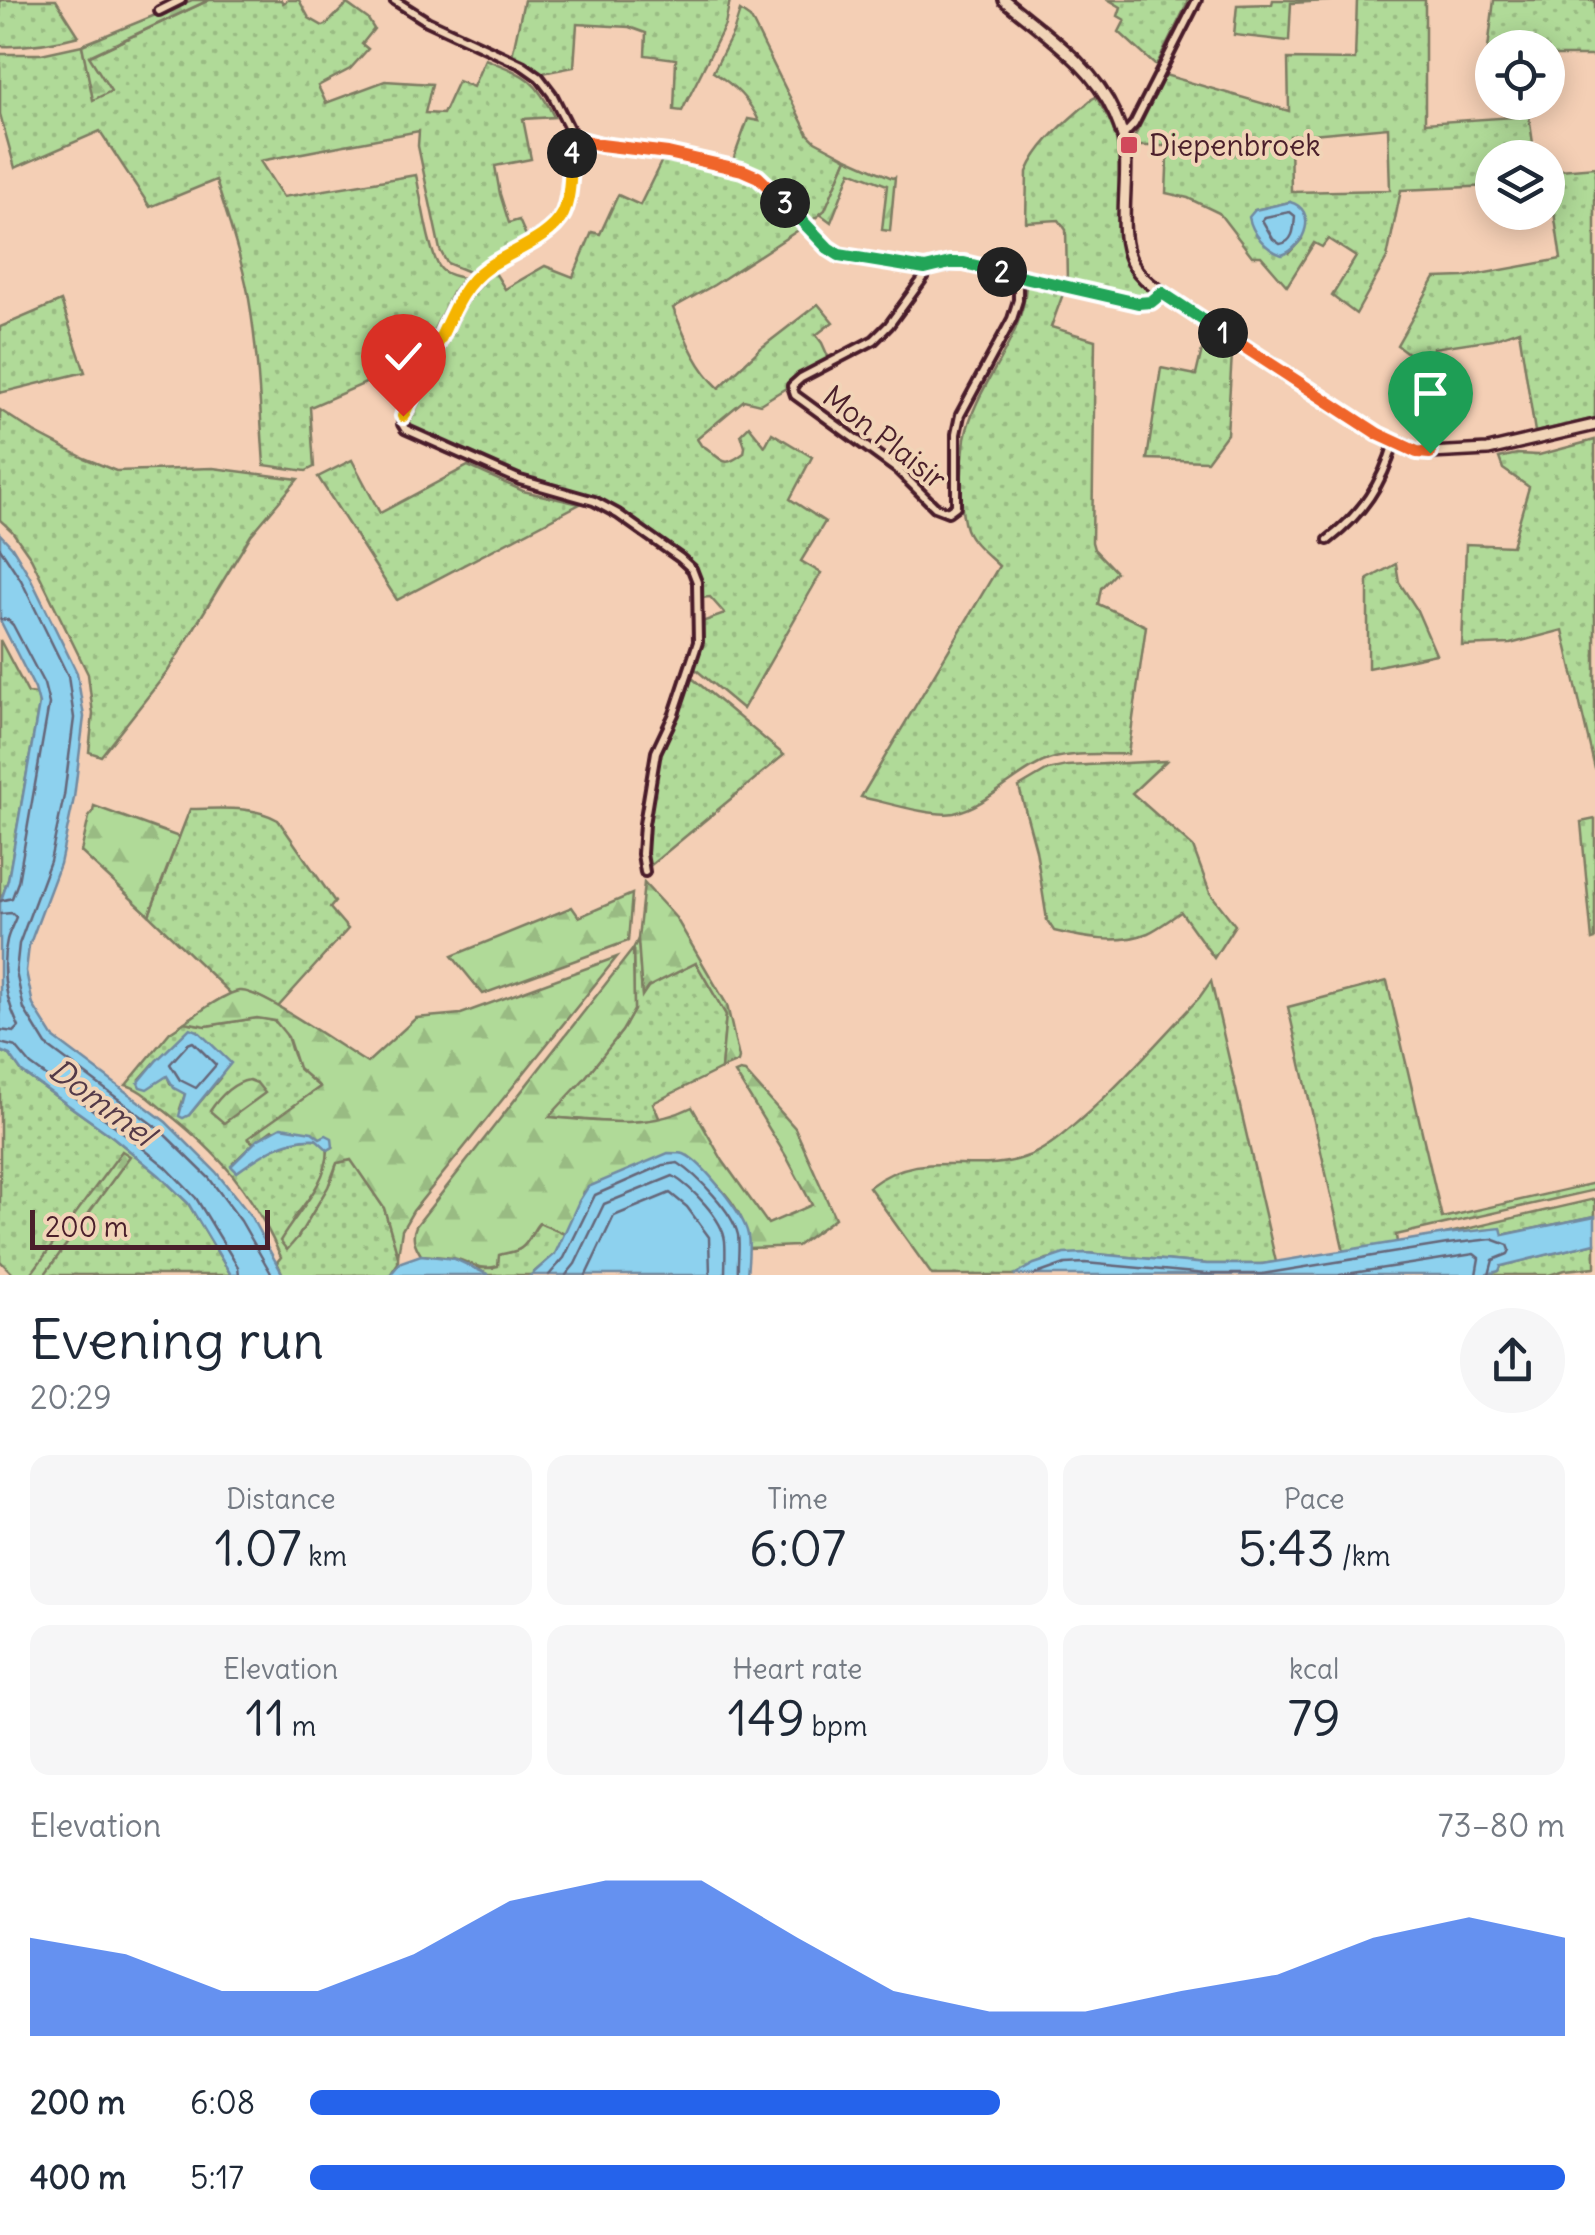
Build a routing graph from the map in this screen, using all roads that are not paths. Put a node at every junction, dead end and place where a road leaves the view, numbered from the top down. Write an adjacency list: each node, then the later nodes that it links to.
1 (180, 0): 5 (street)
2 (394, 0): 7 (street)
3 (1004, 0): 6 (street)
4 (1197, 0): 6 (street)
5 (159, 11)
6 (1123, 136): 10 (street)
7 (574, 138): 8 (street); 14 (street)
8 (925, 269): 9 (street); 9 (street, Mon Plaisir)
9 (1018, 276): 10 (street)
10 (1162, 293): 12 (street)
11 (1595, 424): 12 (street)
12 (1394, 442): 13 (street)
13 (1328, 540)
14 (645, 872)

